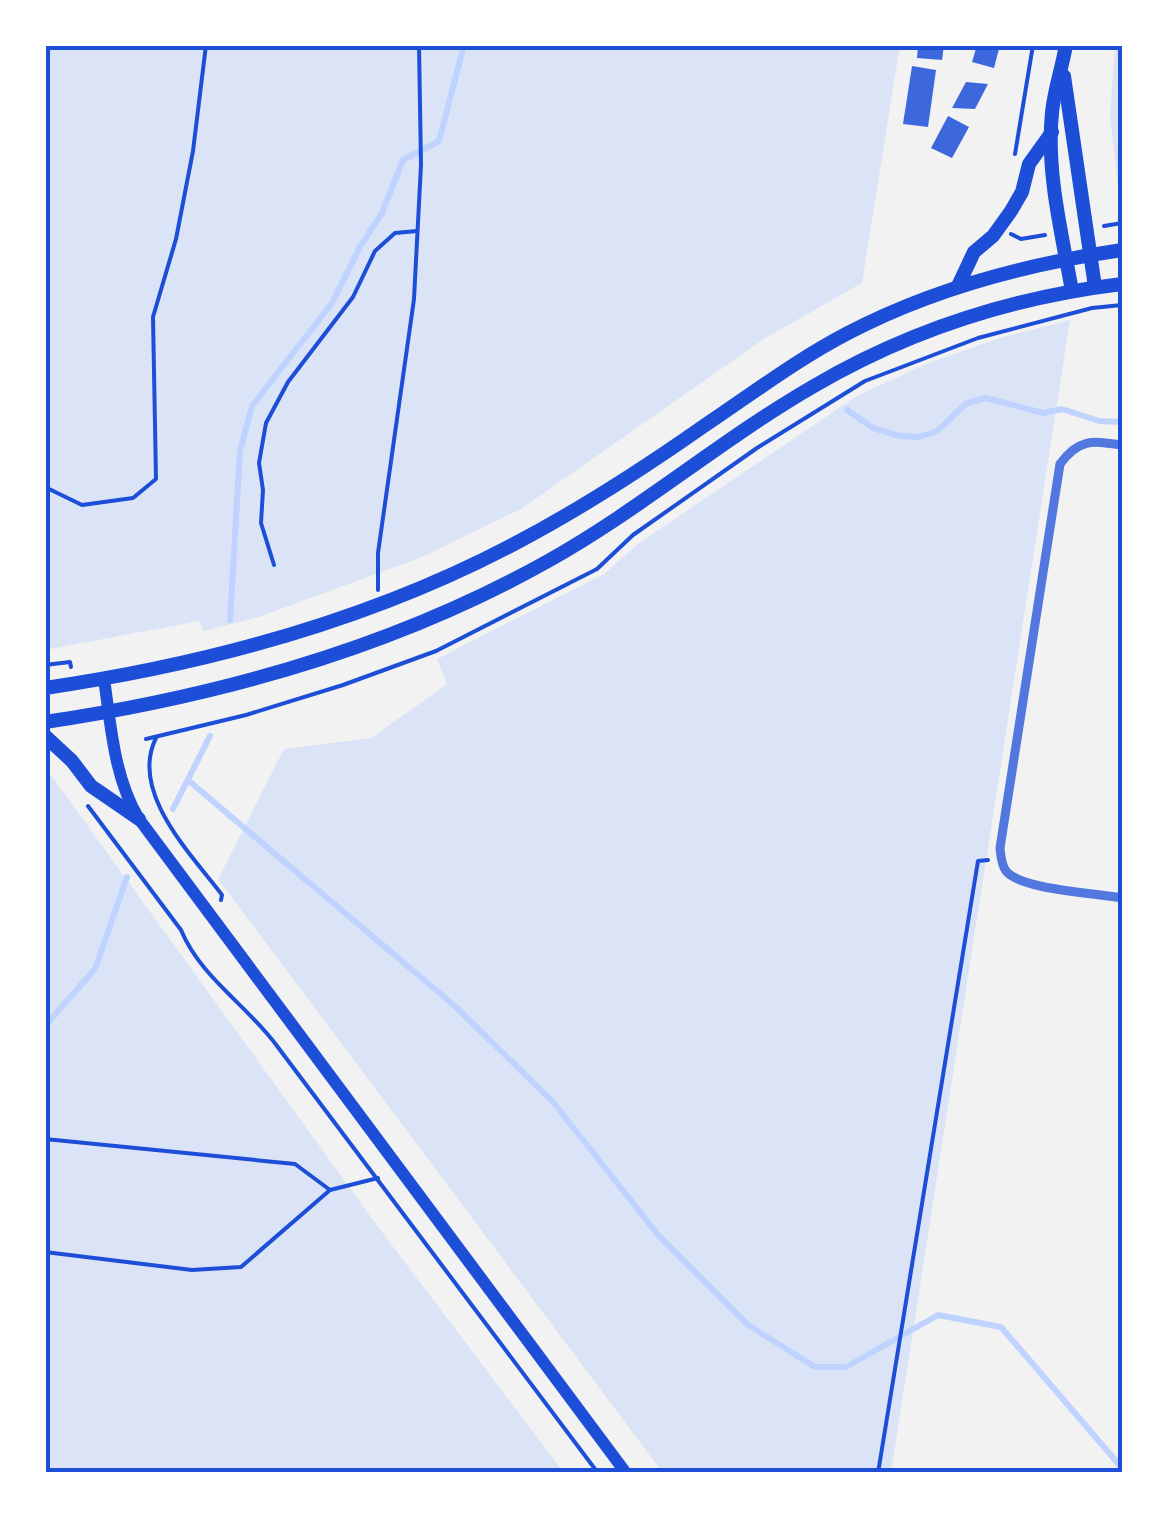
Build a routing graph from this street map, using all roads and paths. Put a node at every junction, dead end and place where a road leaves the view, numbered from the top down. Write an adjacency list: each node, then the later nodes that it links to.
1 (206, 45): 19 (path)
2 (419, 45): 9 (path)
3 (1066, 45): 5 (main road)
4 (1035, 46): 7 (path)
5 (1062, 68): 6 (main road); 12 (main road)
6 (1052, 132): 8 (main road); 13 (main road)
7 (1014, 160)
8 (1001, 227): 10 (path); 15 (main road)
9 (418, 231): 20 (path); 21 (path)
10 (1053, 233)
11 (1122, 250): 12 (main road)
12 (1090, 254): 13 (main road); 16 (main road)
13 (1067, 258): 15 (main road); 17 (main road)
14 (1122, 284): 16 (main road)
15 (958, 286): 21 (main road)
16 (1095, 288): 17 (main road)
17 (1072, 291): 26 (main road)
18 (1122, 445): 32 (street)
19 (45, 487)
20 (274, 565)
21 (380, 604): 24 (main road)
22 (45, 665): 23 (path)
23 (71, 668)
24 (104, 678): 25 (main road); 26 (main road)
25 (45, 688)
26 (109, 712): 27 (main road); 31 (main road)
27 (45, 722)
28 (45, 736): 31 (main road)
29 (156, 738): 33 (path)
30 (86, 802): 37 (path)
31 (140, 819): 36 (main road)
32 (1001, 860): 34 (street); 42 (path)
33 (222, 895)
34 (1122, 898)
35 (45, 1139): 38 (path)
36 (399, 1164): 37 (path); 41 (main road)
37 (377, 1179): 38 (path); 40 (path)
38 (330, 1190): 39 (path)
39 (45, 1252)
40 (598, 1473)
41 (626, 1473)
42 (878, 1473)

